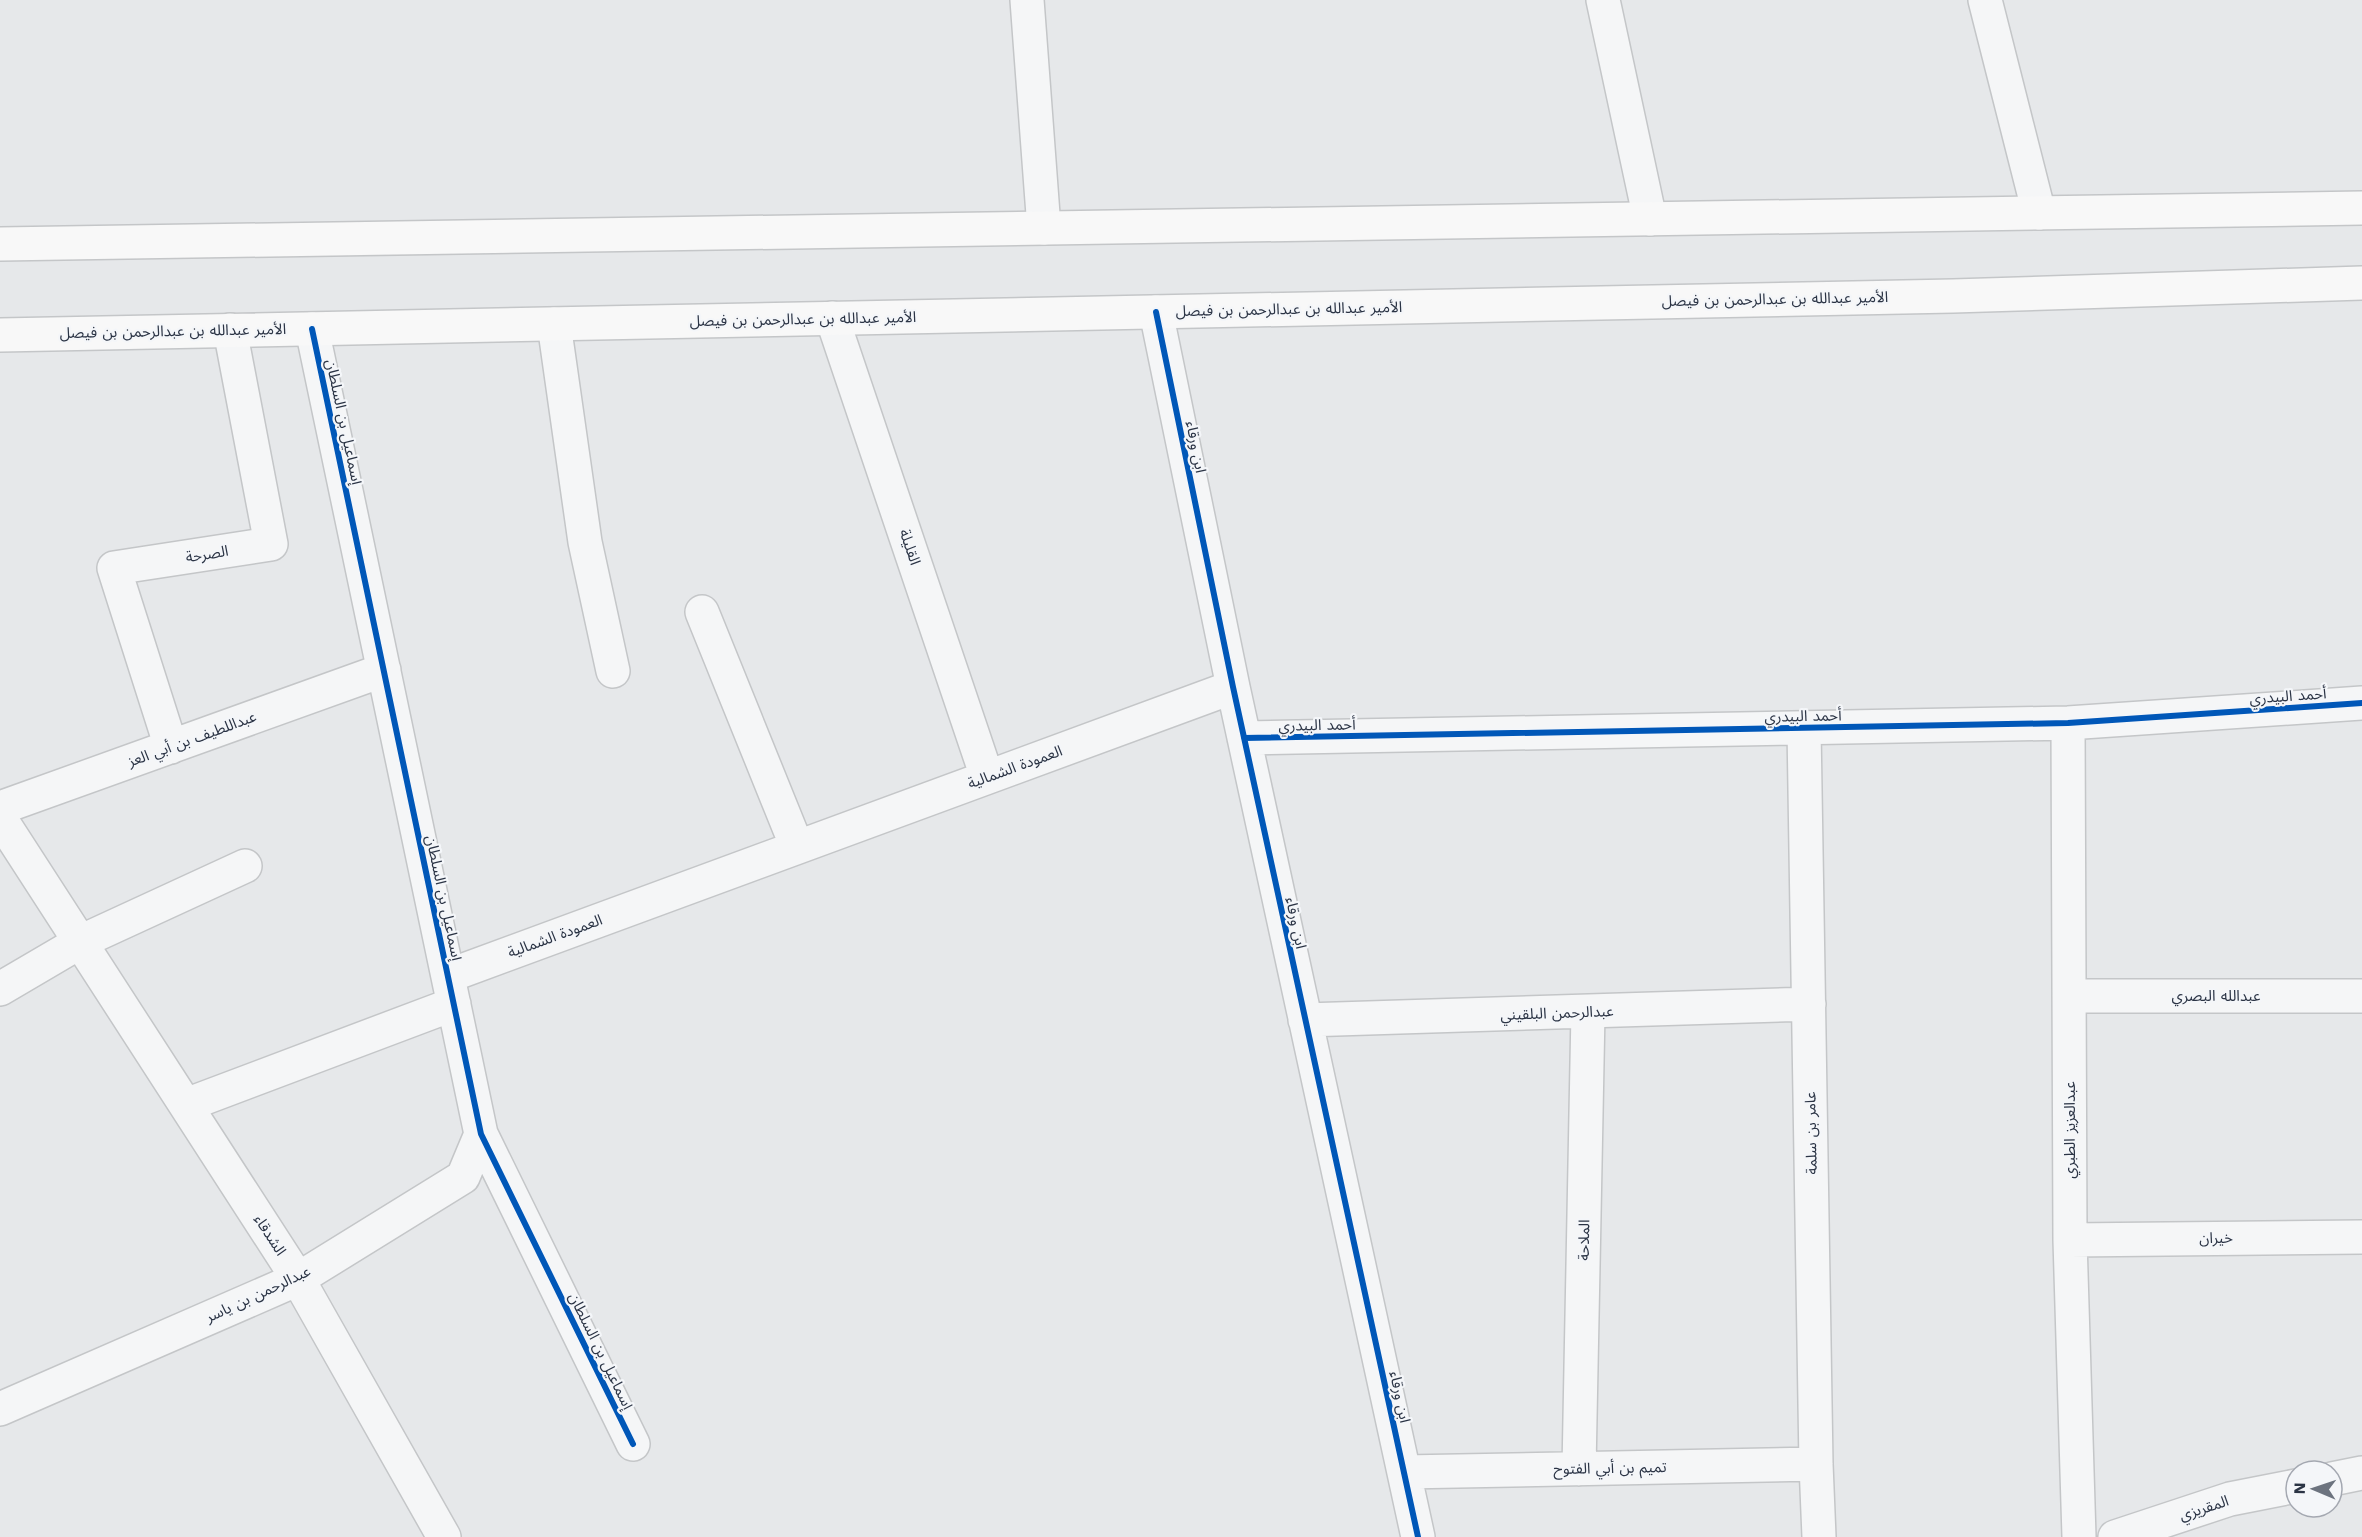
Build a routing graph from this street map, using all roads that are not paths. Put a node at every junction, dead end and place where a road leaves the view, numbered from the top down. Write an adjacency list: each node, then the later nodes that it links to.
1 (1027, 0): 7 (street)
2 (1602, 0): 6 (street)
3 (1995, 3): 5 (street)
4 (2362, 208): 5 (main road)
5 (2039, 213): 6 (main road)
6 (1650, 219): 7 (main road)
7 (1044, 228): 8 (main road)
8 (0, 244)
9 (2362, 283): 10 (main road, الأمير عبدالله بن عبدالرحمن بن فيصل)
10 (1156, 312): 11 (main road, الأمير عبدالله بن عبدالرحمن بن فيصل); 19 (street, ابن ورقاء)
11 (832, 318): 12 (main road, الأمير عبدالله بن عبدالرحمن بن فيصل); 25 (street, القليلة)
12 (554, 324): 13 (main road, الأمير عبدالله بن عبدالرحمن بن فيصل); 18 (street)
13 (312, 329): 14 (main road, الأمير عبدالله بن عبدالرحمن بن فيصل); 17 (street, إسماعيل بن السلطان)
14 (230, 330): 15 (main road, الأمير عبدالله بن عبدالرحمن بن فيصل); 24 (street, الصرحة)
15 (0, 335)
16 (702, 612): 28 (street)
17 (384, 670): 24 (street, عبداللطيف بن أبي العز); 33 (street, إسماعيل بن السلطان)
18 (613, 671)
19 (1233, 687): 23 (street, ابن ورقاء); 25 (street, العمودة الشمالية)
20 (2362, 703): 21 (street, أحمد البيدري)
21 (2068, 723): 22 (street, أحمد البيدري); 34 (street, عبدالعزيز الطبري)
22 (1804, 728): 23 (street, أحمد البيدري); 36 (street, عامر بن سلمة)
23 (1244, 738): 38 (street, ابن ورقاء)
24 (171, 747): 26 (street, عبداللطيف بن أبي العز)
25 (987, 777): 28 (street, العمودة الشمالية)
26 (0, 808)
27 (0, 818): 29 (street, الشدقاء)
28 (797, 847): 33 (street, العمودة الشمالية)
29 (12, 856): 31 (street, الشدقاء)
30 (245, 866): 31 (street)
31 (80, 942): 32 (street); 39 (street, الشدقاء)
32 (0, 989)
33 (451, 989): 39 (street, العمودة الشمالية); 40 (street, إسماعيل بن السلطان)
34 (2069, 996): 35 (street, عبدالله البصري); 42 (street, عبدالعزيز الطبري)
35 (2362, 996)
36 (1809, 1005): 37 (street, عبدالرحمن البلقيني); 46 (street, عامر بن سلمة)
37 (1588, 1012): 38 (street, عبدالرحمن البلقيني); 47 (street, الملاحة)
38 (1305, 1020): 48 (street, ابن ورقاء)
39 (186, 1105): 43 (street, الشدقاء)
40 (482, 1134): 43 (street, عبدالرحمن بن ياسر); 45 (street, إسماعيل بن السلطان)
41 (2362, 1237): 42 (street, خيران)
42 (2070, 1240): 55 (street, عبدالعزيز الطبري)
43 (298, 1279): 44 (street, عبدالرحمن بن ياسر); 52 (street, الشدقاء)
44 (0, 1409)
45 (633, 1444)
46 (1816, 1464): 47 (street, تميم بن أبي الفتوح); 54 (street, عامر بن سلمة)
47 (1579, 1469): 48 (street, تميم بن أبي الفتوح)
48 (1404, 1472): 53 (street, ابن ورقاء)
49 (2362, 1473): 50 (street)
50 (2344, 1477)
51 (2284, 1488): 56 (street, المقريزي)
52 (444, 1537)
53 (1418, 1537)
54 (1819, 1537)
55 (2079, 1537)
56 (2115, 1537)

